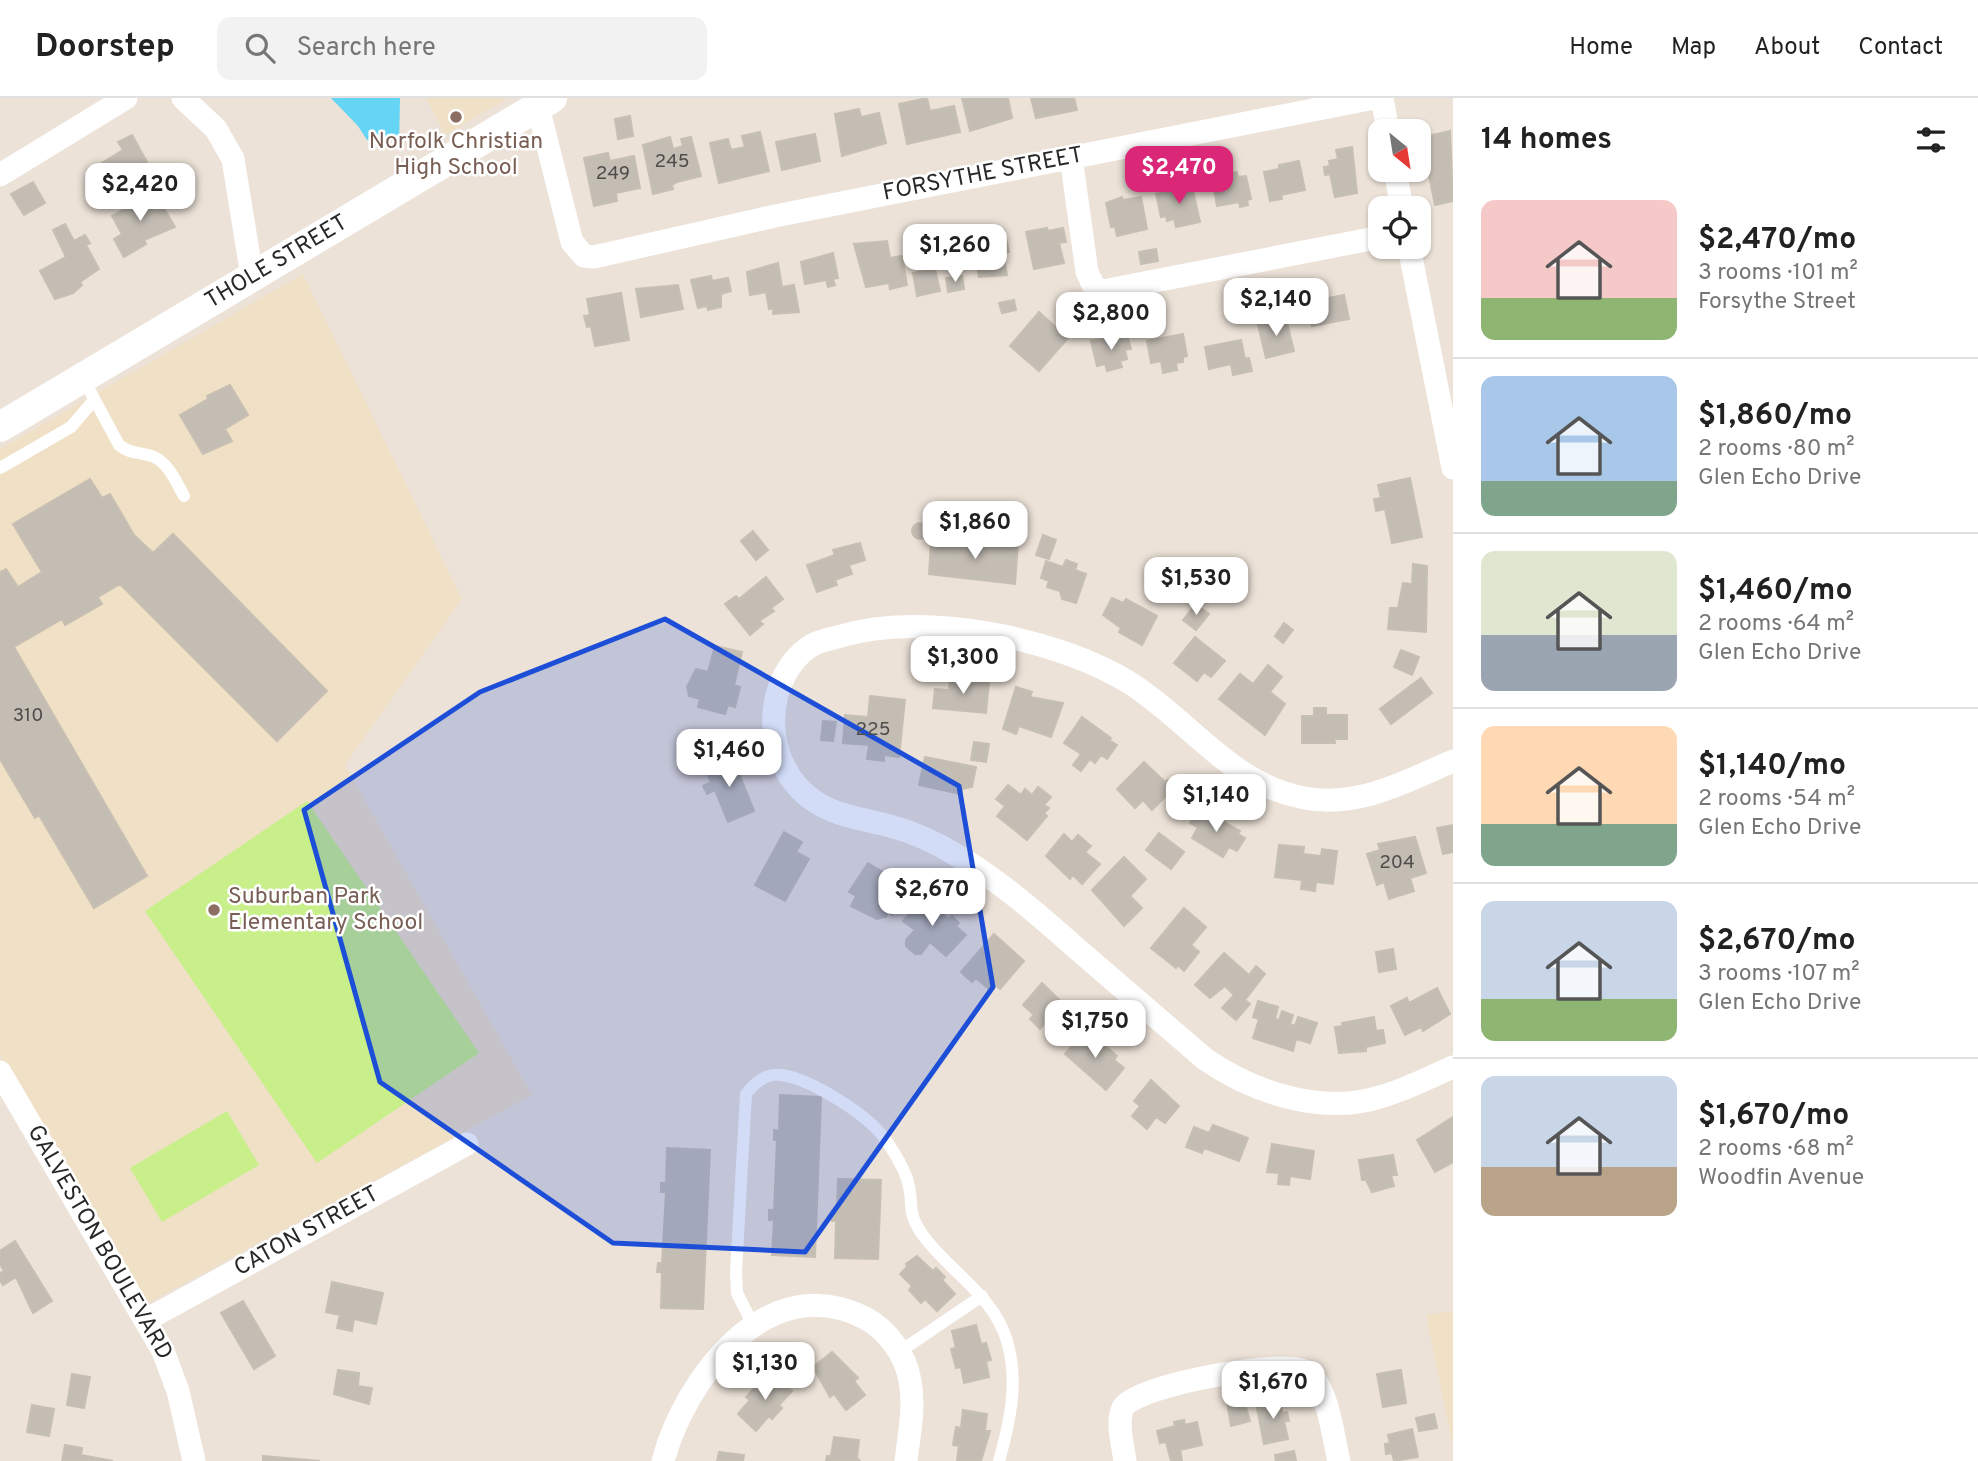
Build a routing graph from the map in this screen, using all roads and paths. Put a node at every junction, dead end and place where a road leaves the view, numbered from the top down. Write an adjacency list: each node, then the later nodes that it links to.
1 (126, 98): 8 (street)
2 (183, 98): 11 (street)
3 (1374, 98): 7 (street, FORSYTHE STREET)
4 (1382, 98): 6 (street)
5 (543, 101): 7 (street, FORSYTHE STREET); 11 (street, THOLE STREET)
6 (1386, 119)
7 (1071, 157): 9 (street)
8 (0, 175)
9 (1368, 240)
10 (1412, 259): 13 (street)
11 (253, 276): 12 (street, THOLE STREET)
12 (88, 389): 14 (street, THOLE STREET); 15 (lane); 17 (lane)
13 (1446, 402): 16 (street)
14 (0, 427)
15 (0, 468)
16 (1453, 468)
17 (184, 496)
18 (1453, 761): 19 (street)
19 (1453, 1068)
20 (0, 1072): 23 (street, GALVESTON BOULEVARD)
21 (467, 1144): 23 (street, CATON STREET)
22 (982, 1296): 24 (lane); 25 (lane); 30 (lane)
23 (146, 1320): 27 (street, GALVESTON BOULEVARD)
24 (753, 1325): 25 (street); 28 (street)
25 (899, 1352): 29 (street)
26 (1124, 1454): 31 (street)
27 (194, 1461)
28 (663, 1461)
29 (906, 1461)
30 (999, 1461)
31 (1339, 1461)

